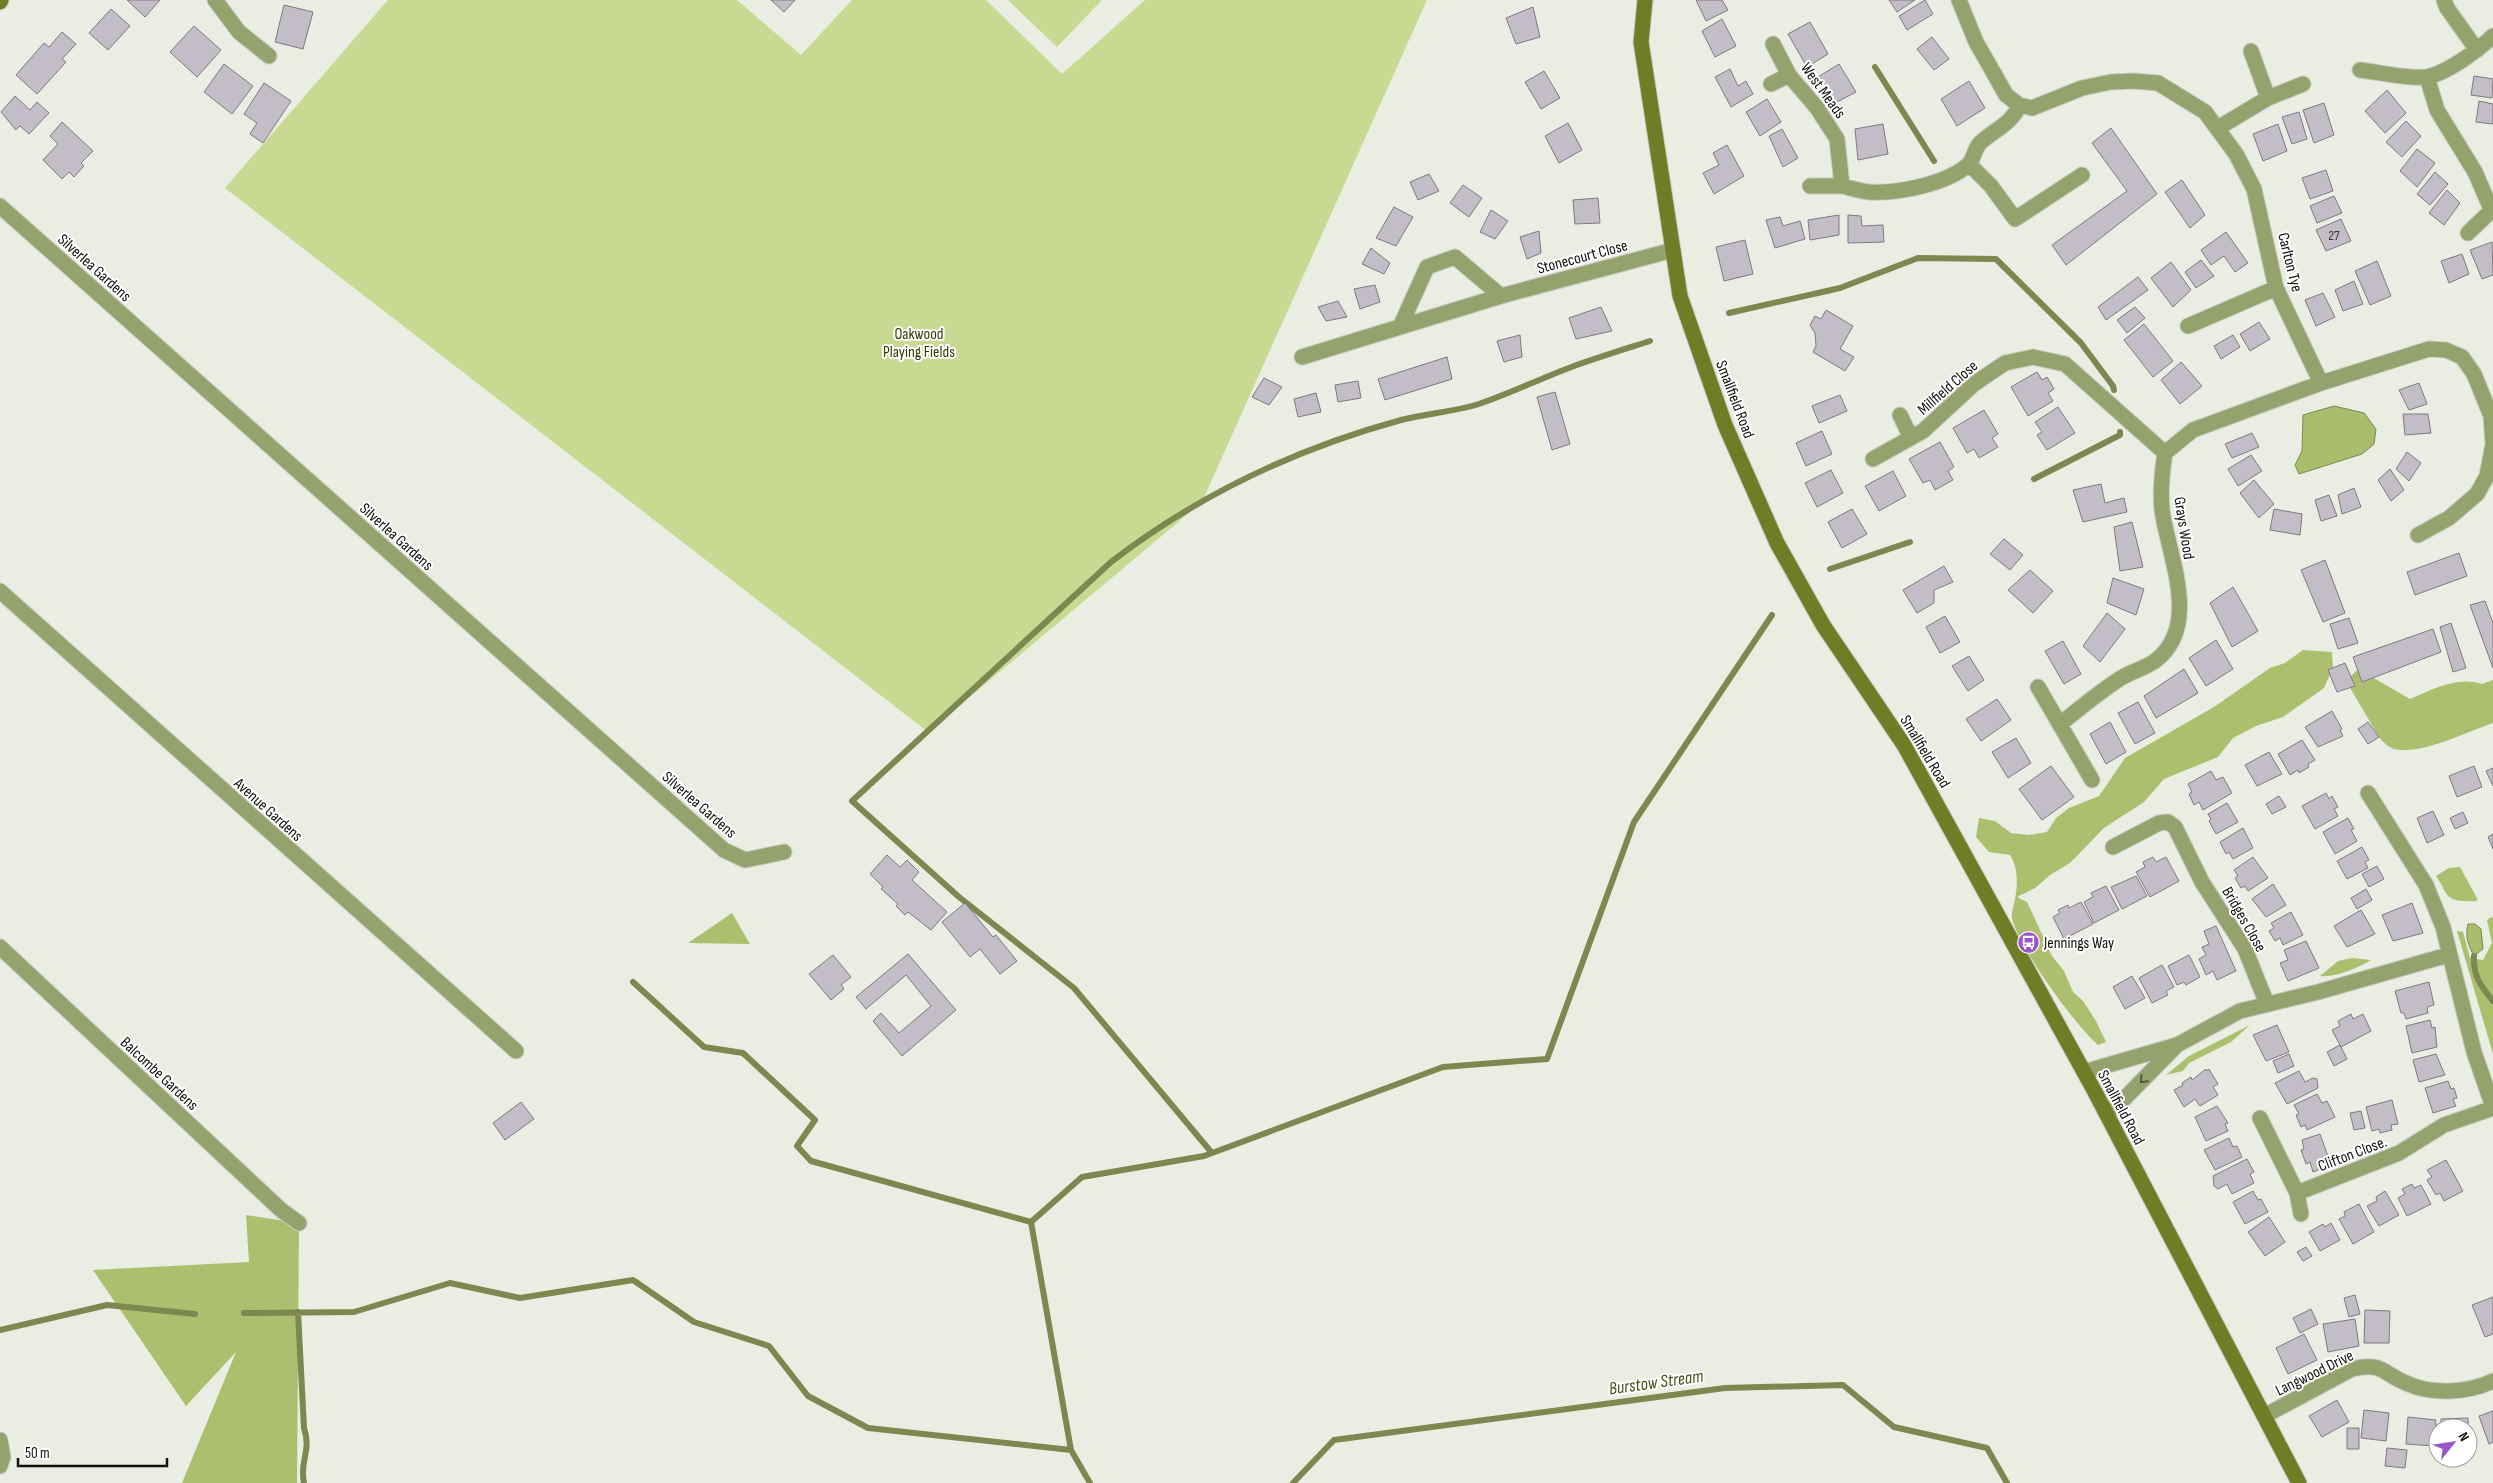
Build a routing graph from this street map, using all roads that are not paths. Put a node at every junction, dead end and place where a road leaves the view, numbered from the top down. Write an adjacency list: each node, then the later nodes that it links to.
1 (215, 0): 9 (street)
2 (1645, 0): 25 (street, Smallfield Road)
3 (1959, 0): 16 (street)
4 (2444, 0): 7 (street)
5 (2493, 36): 7 (street)
6 (1773, 44): 11 (street, West Meads)
7 (2477, 50): 12 (street)
8 (2250, 51): 15 (street)
9 (269, 56)
10 (2360, 70): 12 (street)
11 (1789, 75): 13 (street); 21 (street, West Meads)
12 (2427, 77): 23 (street)
13 (1771, 84)
14 (2303, 84): 15 (street)
15 (2268, 98): 17 (street)
16 (2019, 105): 17 (street, Carlton Tye); 18 (street)
17 (2218, 128): 26 (street, Carlton Tye)
18 (1969, 164): 19 (street); 21 (street)
19 (2082, 175)
20 (1810, 186): 21 (street)
21 (1842, 186)
22 (0, 206): 44 (street, Silverlea Gardens)
23 (2492, 209): 24 (street)
24 (2468, 233)
25 (1673, 250): 27 (street, Stonecourt Close); 50 (street, Smallfield Road)
26 (2276, 288): 29 (street); 31 (street, Carlton Tye)
27 (1501, 296): 28 (street, Stonecourt Close); 28 (street)
28 (1400, 326): 30 (street, Stonecourt Close)
29 (2188, 326)
30 (1302, 357)
31 (2322, 383): 34 (street); 35 (street)
32 (1900, 415): 33 (street)
33 (1911, 438): 35 (street, Millfield Close); 36 (street, Millfield Close)
34 (2493, 444): 37 (street)
35 (2165, 453): 40 (street, Grays Wood)
36 (1873, 459)
37 (2418, 535)
38 (0, 591): 49 (street, Avenue Gardens)
39 (2038, 687): 40 (street)
40 (2060, 724): 41 (street)
41 (2092, 780)
42 (2368, 793): 46 (street)
43 (2113, 847): 47 (street, Bridges Close)
44 (784, 852)
45 (0, 947): 56 (street, Balcombe Gardens)
46 (2448, 954): 47 (street); 51 (street)
47 (2266, 1004): 48 (street)
48 (2177, 1044): 50 (street); 52 (street, one-way to 52)
49 (516, 1051)
50 (2084, 1072): 52 (street, Smallfield Road)
51 (2493, 1107): 54 (street, Clifton Close.)
52 (2106, 1113): 58 (street, Smallfield Road)
53 (2260, 1118): 54 (street)
54 (2297, 1193): 55 (street)
55 (2300, 1214)
56 (299, 1223)
57 (2493, 1381): 58 (street, Langwood Drive)
58 (2264, 1416): 61 (street, Smallfield Road)
59 (0, 1440): 60 (street)
60 (0, 1466)
61 (2299, 1483)

